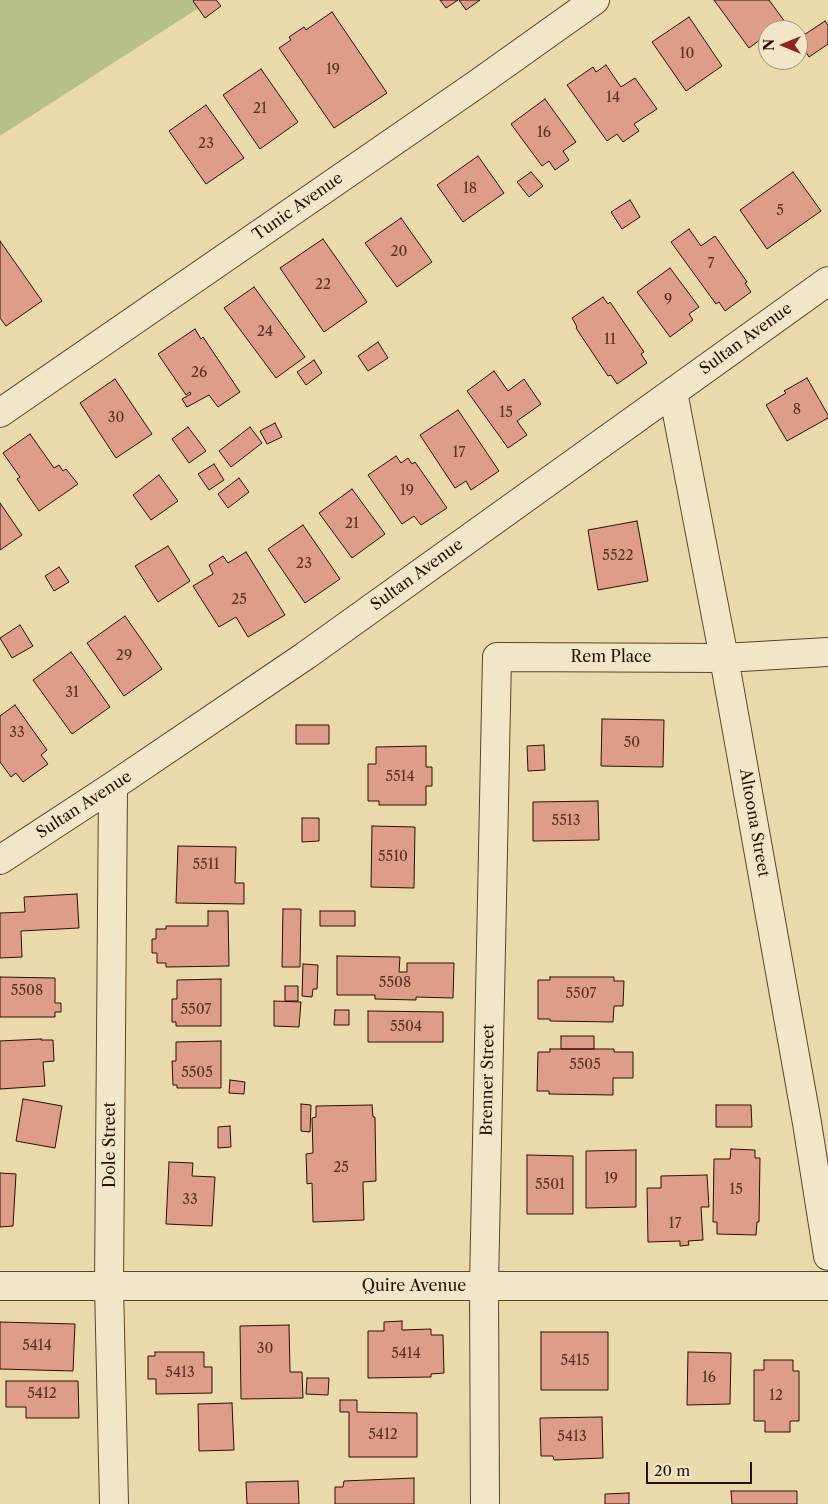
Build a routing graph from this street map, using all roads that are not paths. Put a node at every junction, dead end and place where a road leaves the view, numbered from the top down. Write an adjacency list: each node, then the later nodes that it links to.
1 (595, 0): 4 (street, Tunic Avenue)
2 (828, 281): 3 (street, Sultan Avenue)
3 (673, 392): 7 (street, Altoona Street); 8 (street, Sultan Avenue)
4 (0, 413)
5 (828, 652): 7 (street, Rem Place)
6 (497, 657): 7 (street, Rem Place); 13 (street, Brenner Street)
7 (724, 658): 10 (street, Altoona Street)
8 (113, 786): 9 (street, Sultan Avenue); 12 (street, Dole Street)
9 (0, 860)
10 (828, 1256)
11 (0, 1286): 12 (street, Quire Avenue)
12 (109, 1286): 13 (street, Quire Avenue); 15 (street, Dole Street)
13 (484, 1286): 14 (street, Quire Avenue); 16 (street, Brenner Street)
14 (828, 1286)
15 (114, 1504)
16 (485, 1504)

